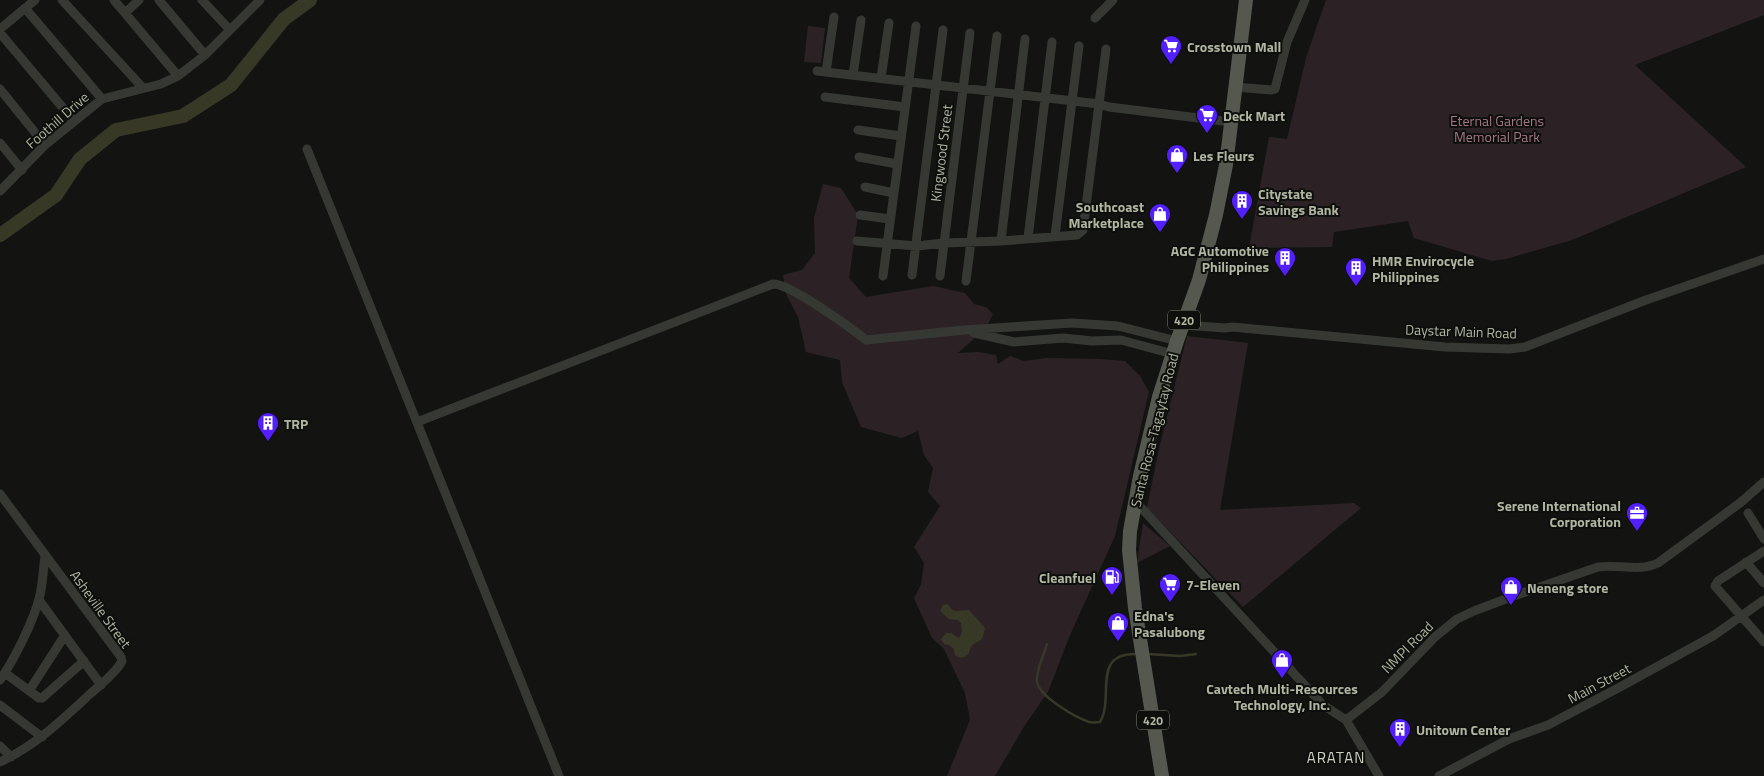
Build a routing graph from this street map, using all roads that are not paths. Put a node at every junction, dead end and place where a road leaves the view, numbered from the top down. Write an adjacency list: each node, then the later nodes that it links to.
1 (35, 0): 11 (street)
2 (62, 0): 34 (street)
3 (114, 0): 12 (street)
4 (139, 0): 12 (street)
5 (159, 0): 27 (street)
6 (202, 0): 18 (street)
7 (1113, 0): 14 (street)
8 (1246, 0): 33 (main road, Santa Rosa-Tagaytay Road / 420)
9 (1305, 0): 33 (street)
10 (254, 2): 18 (street, Foothill Drive)
11 (25, 8): 20 (street); 41 (street)
12 (124, 13): 29 (street)
13 (834, 17): 28 (street)
14 (1095, 18)
15 (861, 20): 28 (street)
16 (888, 23): 30 (street)
17 (916, 26): 31 (street)
18 (230, 30): 27 (street, Foothill Drive)
19 (943, 30): 32 (street)
20 (0, 31): 45 (street)
21 (970, 33): 35 (street, Kingwood Street)
22 (997, 36): 37 (street)
23 (1025, 39): 38 (street)
24 (1052, 42): 40 (street)
25 (1079, 46): 42 (street)
26 (1106, 49): 43 (street)
27 (205, 55): 29 (street, Foothill Drive)
28 (854, 75): 30 (street)
29 (178, 76): 34 (street, Foothill Drive)
30 (881, 78): 31 (street)
31 (908, 81): 32 (street); 44 (street)
32 (936, 85): 35 (street); 67 (street)
33 (1234, 87): 46 (main road, Santa Rosa-Tagaytay Road / 420)
34 (143, 88): 41 (street, Foothill Drive)
35 (963, 88): 37 (street); 65 (street, Kingwood Street)
36 (0, 89): 50 (street)
37 (990, 91): 38 (street); 64 (street)
38 (1018, 94): 40 (street); 63 (street)
39 (825, 97): 44 (street)
40 (1045, 98): 42 (street); 61 (street)
41 (102, 99): 45 (street, Foothill Drive)
42 (1072, 101): 43 (street); 60 (street)
43 (1100, 104): 46 (street); 60 (street)
44 (905, 107): 48 (street)
45 (74, 121): 50 (street, Foothill Drive)
46 (1231, 122): 73 (main road, Santa Rosa-Tagaytay Road / 420)
47 (858, 130): 48 (street)
48 (901, 136): 53 (street)
49 (0, 143): 54 (street)
50 (45, 144): 54 (street, Foothill Drive)
51 (307, 149): 76 (street)
52 (859, 158): 53 (street)
53 (898, 164): 57 (street)
54 (22, 170): 56 (street, Foothill Drive)
55 (865, 187): 57 (street)
56 (0, 192)
57 (894, 193): 59 (street)
58 (860, 215): 59 (street)
59 (890, 219): 66 (street)
60 (1056, 236): 61 (street)
61 (1028, 238): 63 (street)
62 (857, 241): 66 (street)
63 (1000, 241): 64 (street)
64 (972, 242): 65 (street); 72 (street)
65 (944, 243): 67 (street); 71 (street, Kingwood Street)
66 (888, 244): 67 (street); 70 (street)
67 (917, 246): 69 (street)
68 (1764, 259): 73 (street, Daystar Main Road)
69 (912, 275)
70 (882, 276)
71 (940, 276)
72 (966, 281)
73 (1183, 322): 75 (main road, Santa Rosa-Tagaytay Road / 420)
74 (964, 330): 75 (street); 75 (street); 76 (street)
75 (1175, 347): 79 (main road, Santa Rosa-Tagaytay Road / 420)
76 (417, 422): 102 (street)
77 (1764, 482): 96 (street, NMPI Road)
78 (0, 494): 83 (street, Asheville Street)
79 (1135, 501): 96 (street); 103 (main road, Santa Rosa-Tagaytay Road / 420)
80 (1748, 513): 81 (street)
81 (1764, 539)
82 (1764, 551): 84 (street)
83 (44, 556): 86 (street); 93 (street, Asheville Street)
84 (1746, 562): 85 (street); 88 (street)
85 (1764, 582)
86 (39, 600): 89 (street); 92 (street)
87 (1764, 600): 88 (street, Main Street)
88 (1743, 616): 90 (street); 105 (street, Main Street)
89 (65, 635): 91 (street); 94 (street)
90 (1764, 642)
91 (84, 661): 93 (street); 94 (street)
92 (3, 677): 94 (street)
93 (100, 685): 97 (street, Asheville Street)
94 (29, 691)
95 (0, 706): 97 (street)
96 (1346, 720): 101 (street)
97 (42, 738): 99 (street, Asheville Street)
98 (0, 746): 99 (street)
99 (11, 757): 100 (street, Asheville Street)
100 (0, 762)
101 (1377, 774): 104 (street)
102 (559, 776)
103 (1162, 776)
104 (1387, 776)
105 (1439, 776)

